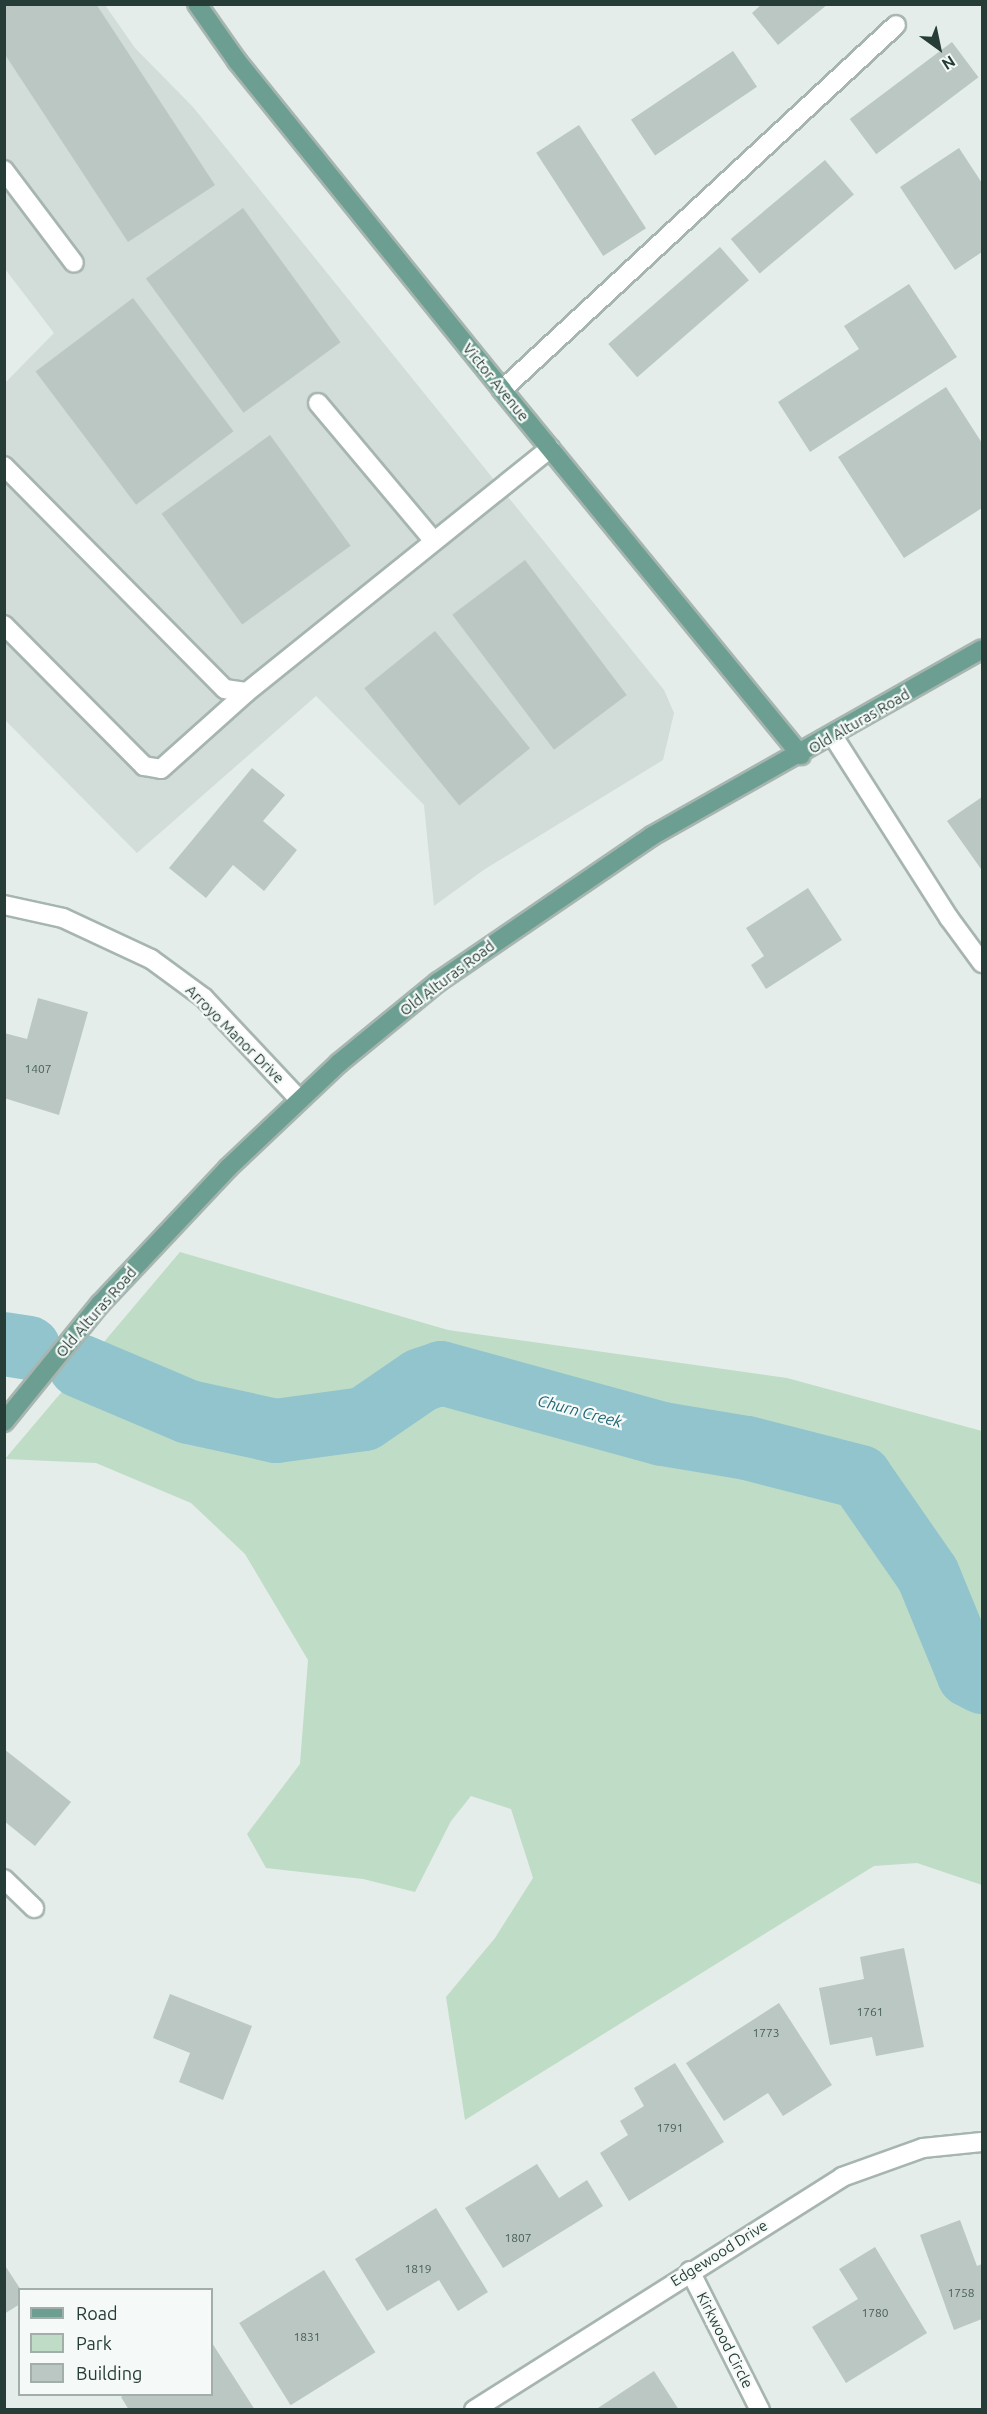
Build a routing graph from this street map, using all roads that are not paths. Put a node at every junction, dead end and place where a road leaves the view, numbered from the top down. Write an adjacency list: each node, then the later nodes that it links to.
1 (196, 4): 5 (main road, Victor Avenue)
2 (896, 26): 5 (street)
3 (4, 170): 4 (street)
4 (74, 263)
5 (502, 390): 7 (main road, Victor Avenue)
6 (318, 403): 9 (street)
7 (550, 448): 9 (street); 14 (main road, Victor Avenue)
8 (4, 466): 12 (street)
9 (433, 540): 12 (street)
10 (4, 625): 12 (street)
11 (982, 650): 13 (main road, Old Alturas Road)
12 (248, 692)
13 (833, 736): 14 (main road, Old Alturas Road); 16 (street)
14 (801, 755): 17 (main road, Old Alturas Road)
15 (4, 904): 17 (street, Arroyo Manor Drive)
16 (982, 963)
17 (299, 1099): 18 (main road, Old Alturas Road)
18 (4, 1422)
19 (4, 1879): 20 (street)
20 (34, 1908)
21 (982, 2142): 22 (street, Edgewood Drive)
22 (690, 2271): 23 (street, Edgewood Drive); 24 (street, Kirkwood Circle)
23 (474, 2409)
24 (760, 2409)

